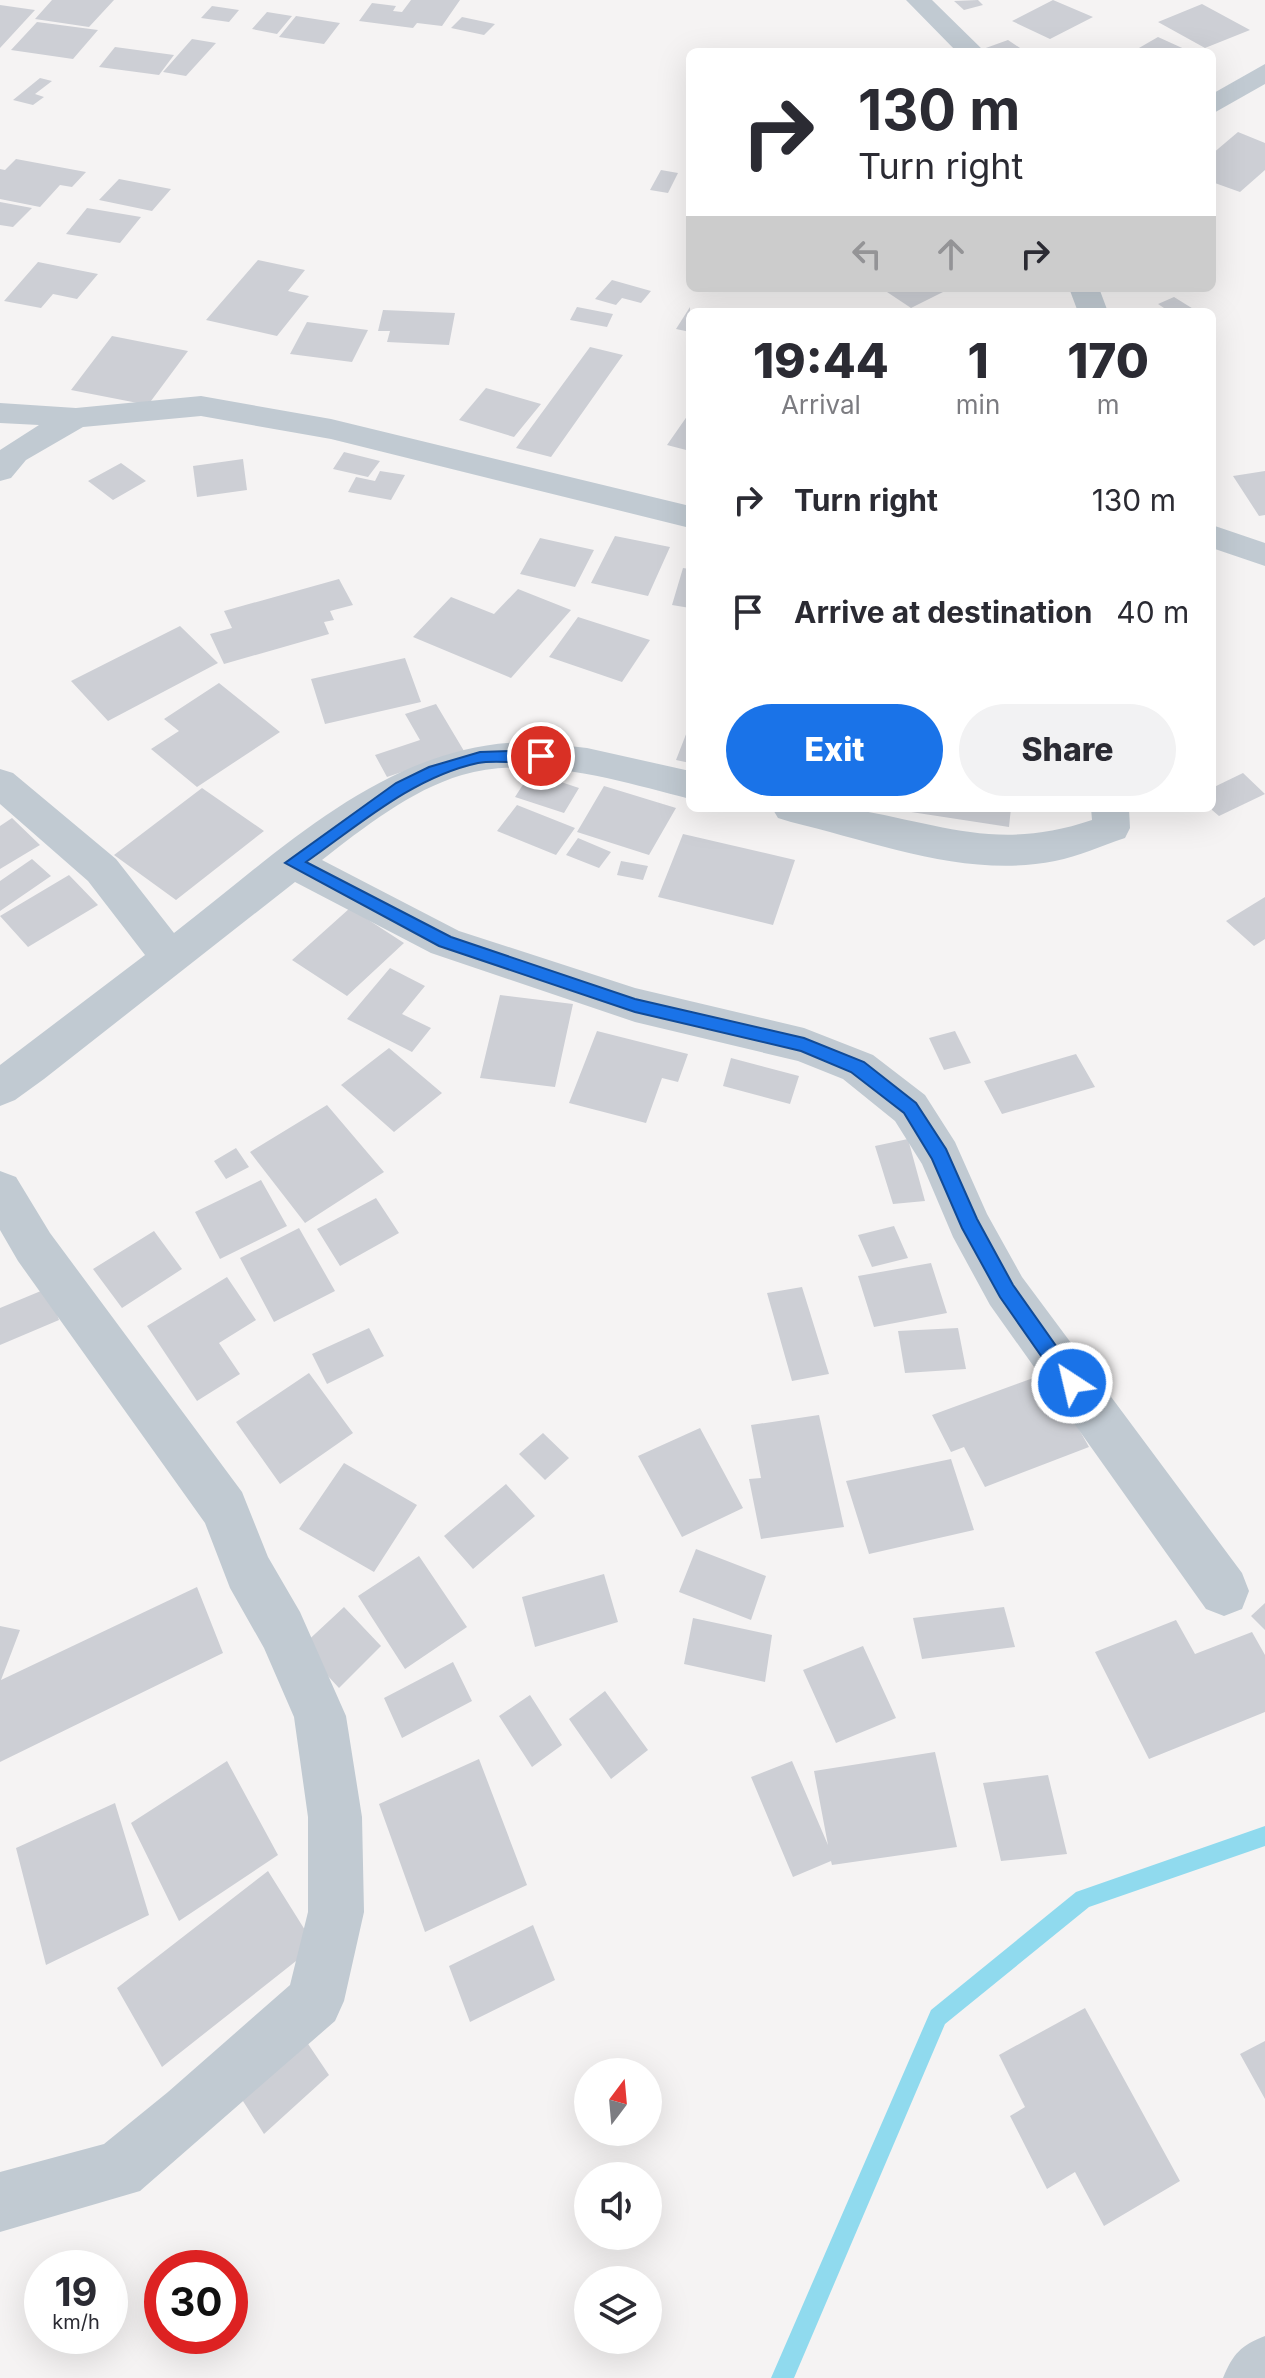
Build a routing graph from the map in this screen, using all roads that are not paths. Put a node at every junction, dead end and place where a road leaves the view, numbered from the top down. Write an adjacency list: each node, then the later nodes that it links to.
1 (916, 0): 2 (street)
2 (968, 48)
3 (1265, 72): 4 (street)
4 (1216, 103)
5 (0, 413): 6 (street)
6 (76, 418): 7 (street); 8 (street)
7 (0, 471)
8 (686, 516)
9 (1216, 537): 10 (street)
10 (1265, 555)
11 (0, 783): 16 (street)
12 (686, 784): 15 (street)
13 (806, 812): 14 (street)
14 (1110, 812)
15 (293, 863): 16 (street); 19 (street)
16 (170, 958): 17 (street)
17 (0, 1088)
18 (0, 1190): 20 (street)
19 (1224, 1591)
20 (0, 2202)
21 (1265, 2367): 22 (street)
22 (1255, 2378)

